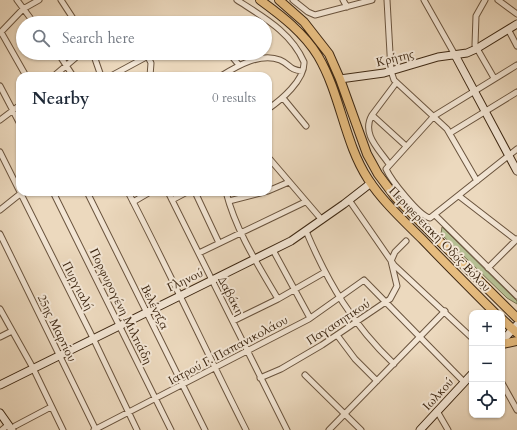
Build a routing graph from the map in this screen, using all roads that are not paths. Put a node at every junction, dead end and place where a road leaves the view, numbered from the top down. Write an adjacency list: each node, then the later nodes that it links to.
1 (17, 0): 15 (street)
2 (39, 0): 15 (street)
3 (61, 0): 20 (street)
4 (237, 0): 21 (street)
5 (260, 0): 77 (main road, Περιφερειακή Οδός Βόλου)
6 (279, 0): 51 (main road, Περιφερειακή Οδός Βόλου)
7 (293, 0): 14 (street)
8 (343, 0): 14 (street)
9 (372, 0): 14 (street)
10 (387, 0): 43 (street)
11 (424, 0): 28 (street)
12 (485, 0): 27 (street)
13 (498, 0): 16 (street)
14 (347, 7)
15 (23, 9): 17 (street); 19 (street)
16 (517, 14)
17 (16, 16)
18 (16, 16): 25 (street)
19 (28, 16)
20 (71, 16)
21 (260, 16)
22 (272, 24): 42 (street)
23 (517, 24): 24 (street, Κρήτης)
24 (508, 29): 26 (street); 27 (street, Κρήτης)
25 (0, 33): 30 (street)
26 (517, 46)
27 (476, 49): 28 (street, Κρήτης); 52 (street)
28 (455, 55): 43 (street, Κρήτης); 55 (street)
29 (272, 58): 42 (street)
30 (16, 59)
31 (16, 60): 44 (street)
32 (63, 60): 39 (street)
33 (72, 60): 39 (street)
34 (95, 60): 47 (street)
35 (138, 60): 48 (street)
36 (149, 60): 49 (street)
37 (235, 60): 40 (street)
38 (255, 60): 40 (street)
39 (67, 65): 45 (street); 46 (street)
40 (239, 65): 50 (street)
41 (517, 65): 52 (street)
42 (302, 71): 57 (street)
43 (391, 71): 51 (street, Κρήτης); 53 (street)
44 (24, 72)
45 (59, 72)
46 (71, 72)
47 (100, 72)
48 (118, 72)
49 (150, 72)
50 (227, 72)
51 (340, 78): 115 (main road, Περιφερειακή Οδός Βόλου)
52 (494, 78): 55 (street)
53 (396, 83): 63 (street); 64 (street)
54 (0, 86): 60 (street)
55 (474, 90): 61 (street); 64 (street)
56 (517, 92): 61 (street)
57 (283, 98): 58 (street); 66 (street)
58 (272, 106)
59 (16, 107): 60 (street)
60 (13, 110): 62 (street); 65 (street)
61 (486, 112): 67 (street); 71 (street)
62 (16, 116)
63 (372, 116): 68 (street); 73 (street)
64 (434, 116): 67 (street); 68 (street)
65 (0, 120)
66 (306, 126)
67 (450, 134): 75 (street)
68 (406, 146): 73 (street)
69 (517, 149): 71 (street)
70 (0, 152): 78 (street, Πυργιαλή)
71 (509, 156): 74 (street); 75 (street)
72 (272, 162): 76 (street)
73 (387, 167): 98 (street)
74 (517, 171)
75 (477, 181): 91 (street)
76 (289, 182): 79 (street); 96 (street)
77 (371, 183): 93 (street, Γληνού); 123 (main road, Περιφερειακή Οδός Βόλου)
78 (16, 184)
79 (272, 189)
80 (16, 196): 97 (street)
81 (22, 196): 139 (street, Πυργιαλή)
82 (55, 196): 131 (street, Πορφυρογένη Μιλτιάδη)
83 (89, 196): 125 (street, Βελέντζα)
84 (130, 196): 95 (street)
85 (143, 196): 95 (street)
86 (170, 196): 92 (street, Δαβάκη)
87 (180, 196): 92 (street)
88 (197, 196): 106 (street)
89 (227, 196): 94 (street)
90 (246, 196): 94 (street)
91 (459, 196): 98 (street); 103 (street)
92 (172, 200): 108 (street, Δαβάκη)
93 (349, 200): 99 (street, Γληνού); 110 (street)
94 (229, 201): 101 (street)
95 (133, 202): 116 (street)
96 (305, 202): 99 (street); 101 (street)
97 (0, 210)
98 (435, 215): 111 (street)
99 (322, 220): 100 (street, Γληνού)
100 (306, 231): 107 (street, Γληνού); 112 (street)
101 (241, 233): 106 (street); 109 (street)
102 (0, 234): 105 (street, 25ης Μαρτίου)
103 (516, 240): 111 (street)
104 (406, 241): 110 (street)
105 (2, 242): 143 (street, 25ης Μαρτίου)
106 (219, 243): 108 (street)
107 (273, 250): 109 (street, Γληνού); 114 (street)
108 (199, 253): 113 (street, Δαβάκη)
109 (255, 259): 113 (street, Γληνού); 118 (street)
110 (391, 261): 120 (street, Παγασητικού); 124 (street)
111 (488, 268): 117 (street)
112 (325, 272): 114 (street); 119 (street)
113 (212, 280): 116 (street, Γληνού); 128 (street, Δαβάκη)
114 (294, 290): 118 (street); 126 (street)
115 (490, 291): 121 (main road); 127 (main road, Περιφερειακή Οδός Βόλου)
116 (179, 296): 125 (street, Γληνού); 146 (street)
117 (517, 296)
118 (278, 299): 128 (street)
119 (339, 299): 120 (street, Ιατρού Γ. Παπανικολάου); 126 (street, Ιατρού Γ. Παπανικολάου); 130 (street)
120 (387, 302): 130 (street, Παγασητικού); 136 (street)
121 (517, 308)
122 (0, 309): 133 (street)
123 (493, 310)
124 (445, 311): 135 (street); 136 (street)
125 (146, 312): 131 (street, Γληνού); 153 (street, Βελέντζα)
126 (310, 318): 142 (street, Ιατρού Γ. Παπανικολάου)
127 (517, 318)
128 (233, 321): 142 (street, Δαβάκη)
129 (505, 321): 132 (main road)
130 (357, 322): 134 (street, Παγασητικού); 144 (street)
131 (120, 326): 139 (street, Γληνού); 155 (street, Πορφυρογένη Μιλτιάδη)
132 (516, 329): 138 (street)
133 (12, 330): 137 (street); 145 (street)
134 (337, 335): 149 (street, Παγασητικού); 150 (street)
135 (469, 335)
136 (420, 336): 144 (street); 151 (street)
137 (0, 337)
138 (505, 339)
139 (94, 340): 143 (street, Γληνού); 159 (street, Πυργιαλή)
140 (517, 341): 141 (main road)
141 (505, 342)
142 (247, 351): 146 (street, Ιατρού Γ. Παπανικολάου); 149 (street, Δαβάκη)
143 (60, 356): 145 (street, Γληνού); 165 (street, 25ης Μαρτίου)
144 (394, 364): 150 (street)
145 (32, 368): 152 (street, Γληνού); 156 (street)
146 (215, 368): 153 (street, Ιατρού Γ. Παπανικολάου); 169 (street)
147 (306, 375): 161 (street)
148 (469, 377): 151 (street, Ιωλκού)
149 (260, 378): 170 (street, Δαβάκη)
150 (377, 381): 161 (street)
151 (464, 382): 158 (street, Ιωλκού)
152 (0, 385)
153 (183, 385): 155 (street, Ιατρού Γ. Παπανικολάου); 168 (street, Βελέντζα)
154 (505, 389): 157 (street)
155 (155, 399): 159 (street, Ιατρού Γ. Παπανικολάου); 167 (street, Πορφυρογένη Μιλτιάδη)
156 (51, 407): 162 (street); 164 (street)
157 (517, 410)
158 (437, 411): 173 (street, Ιωλκού); 174 (street)
159 (128, 412): 165 (street, Ιατρού Γ. Παπανικολάου); 166 (street, Πυργιαλή)
160 (0, 413): 162 (street)
161 (345, 414): 171 (street); 172 (street)
162 (12, 427): 163 (street)
163 (2, 430)
164 (63, 430)
165 (95, 430)
166 (137, 430)
167 (171, 430)
168 (205, 430)
169 (246, 430)
170 (286, 430)
171 (329, 430)
172 (361, 430)
173 (420, 430)
174 (448, 430)

